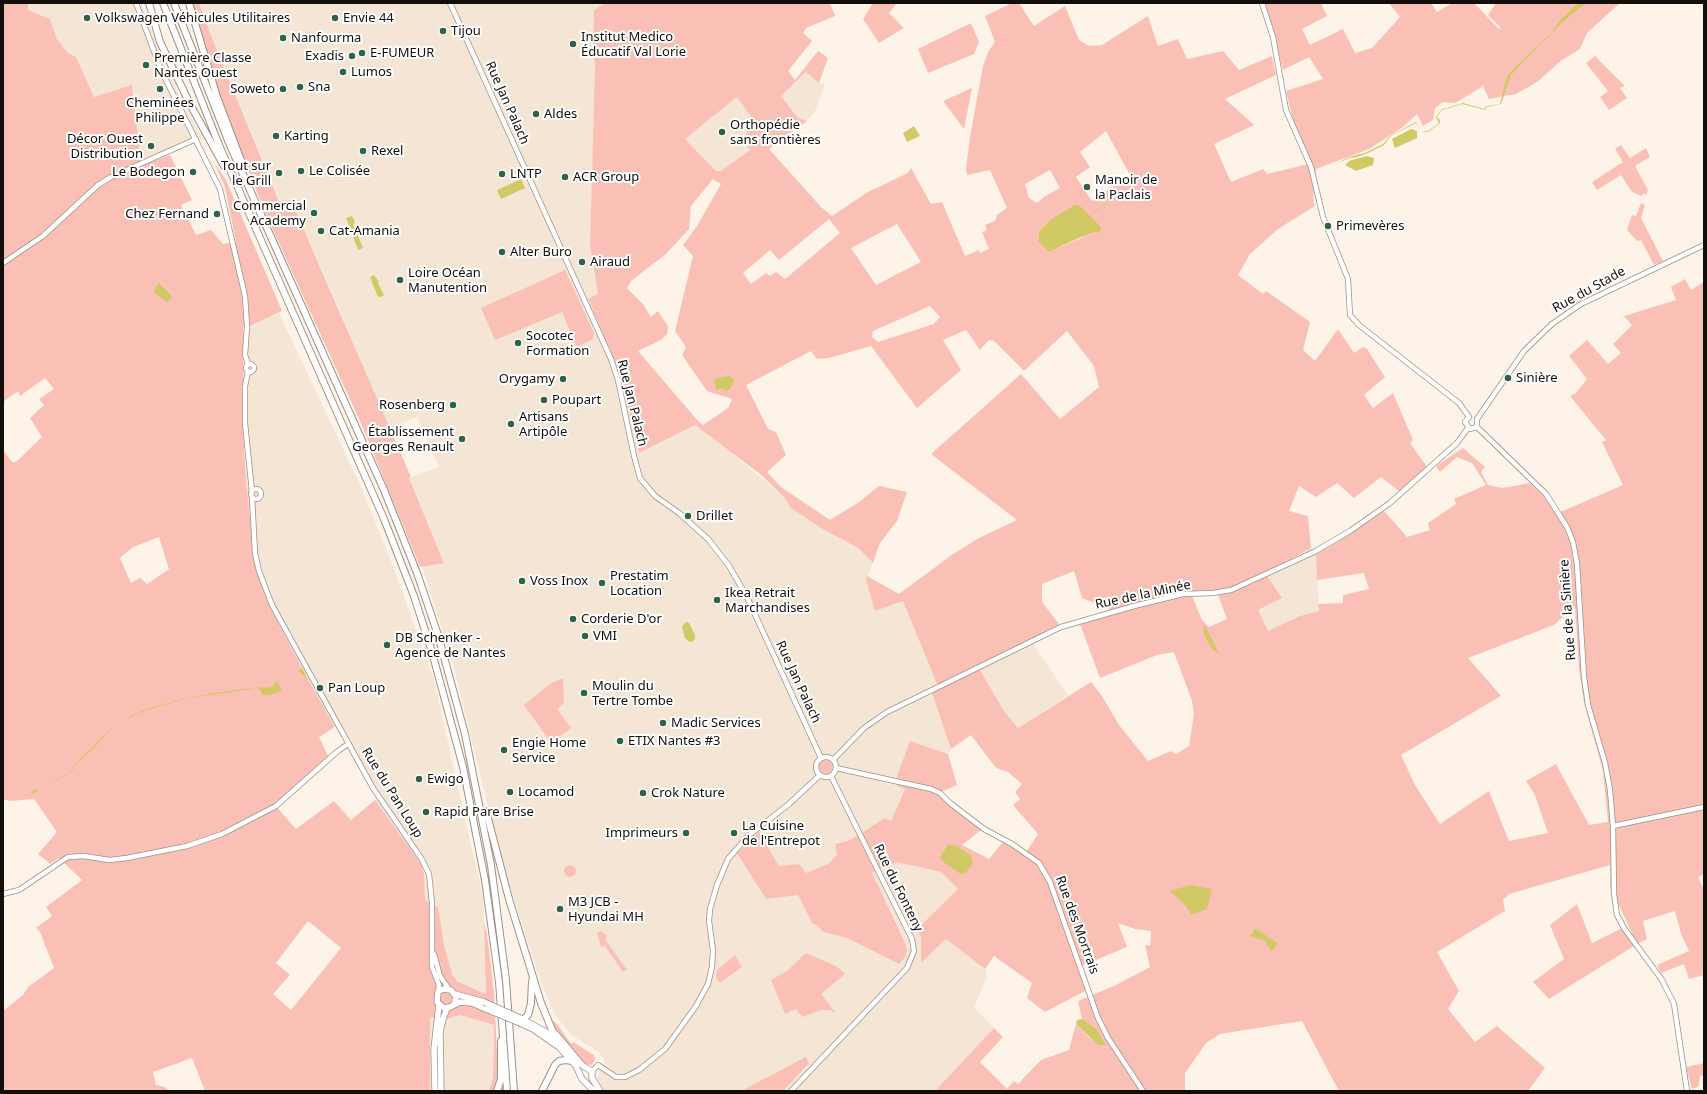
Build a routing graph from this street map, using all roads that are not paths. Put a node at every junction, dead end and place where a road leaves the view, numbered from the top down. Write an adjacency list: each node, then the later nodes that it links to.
1 (136, 3): 8 (street)
2 (149, 3): 10 (highway)
3 (163, 3): 10 (highway)
4 (174, 3): 9 (highway)
5 (189, 3): 9 (highway)
6 (450, 3): 23 (street, Rue Jan Palach)
7 (1262, 3): 13 (street)
8 (196, 139): 12 (street); 17 (street, Rue du Pan Loup)
9 (243, 174): 28 (highway)
10 (250, 216): 41 (highway)
11 (1704, 245): 14 (street, Rue du Stade)
12 (3, 263)
13 (1469, 417): 14 (street); 16 (street)
14 (1477, 420): 15 (street)
15 (1477, 427): 16 (street); 30 (street, Rue de la Sinière)
16 (1468, 428): 24 (street, Rue de la Minée)
17 (249, 474): 18 (street); 19 (street, Rue du Pan Loup)
18 (257, 489): 19 (street); 20 (street)
19 (252, 495): 20 (street); 21 (street, Rue du Pan Loup)
20 (258, 499): 21 (street)
21 (252, 512): 22 (street, Rue du Pan Loup)
22 (348, 744): 31 (street); 32 (street, Rue du Pan Loup)
23 (821, 758): 24 (street); 26 (street)
24 (833, 760): 25 (street)
25 (836, 768): 27 (street); 58 (street, Rue des Mortrais)
26 (820, 775): 27 (street); 45 (street)
27 (831, 776): 57 (street, Rue du Fonteny)
28 (477, 787): 33 (highway); 53 (highway)
29 (1704, 807): 30 (street)
30 (1614, 826): 59 (street, Rue de la Sinière)
31 (3, 894)
32 (432, 949): 34 (street, Rue du Pan Loup); 35 (street, Rue du Pan Loup)
33 (532, 972): 40 (highway); 42 (highway)
34 (449, 989): 35 (main road); 36 (main road)
35 (438, 992): 37 (main road)
36 (455, 994): 38 (main road); 40 (main road, bridge)
37 (438, 1005): 39 (main road); 49 (main road)
38 (454, 1005): 39 (main road); 40 (main road, bridge)
39 (448, 1008): 50 (main road)
40 (522, 1020): 42 (main road); 43 (main road)
41 (504, 1029): 51 (highway); 52 (highway)
42 (570, 1051): 44 (main road)
43 (572, 1061): 46 (main road); 54 (highway)
44 (586, 1068): 45 (main road); 46 (main road)
45 (592, 1071): 47 (main road)
46 (580, 1074): 48 (main road)
47 (592, 1078): 48 (main road); 56 (main road)
48 (585, 1081): 55 (main road)
49 (434, 1091)
50 (441, 1091)
51 (497, 1091)
52 (507, 1091)
53 (514, 1091)
54 (542, 1091)
55 (594, 1091)
56 (600, 1091)
57 (791, 1091)
58 (1143, 1091)
59 (1688, 1091)

